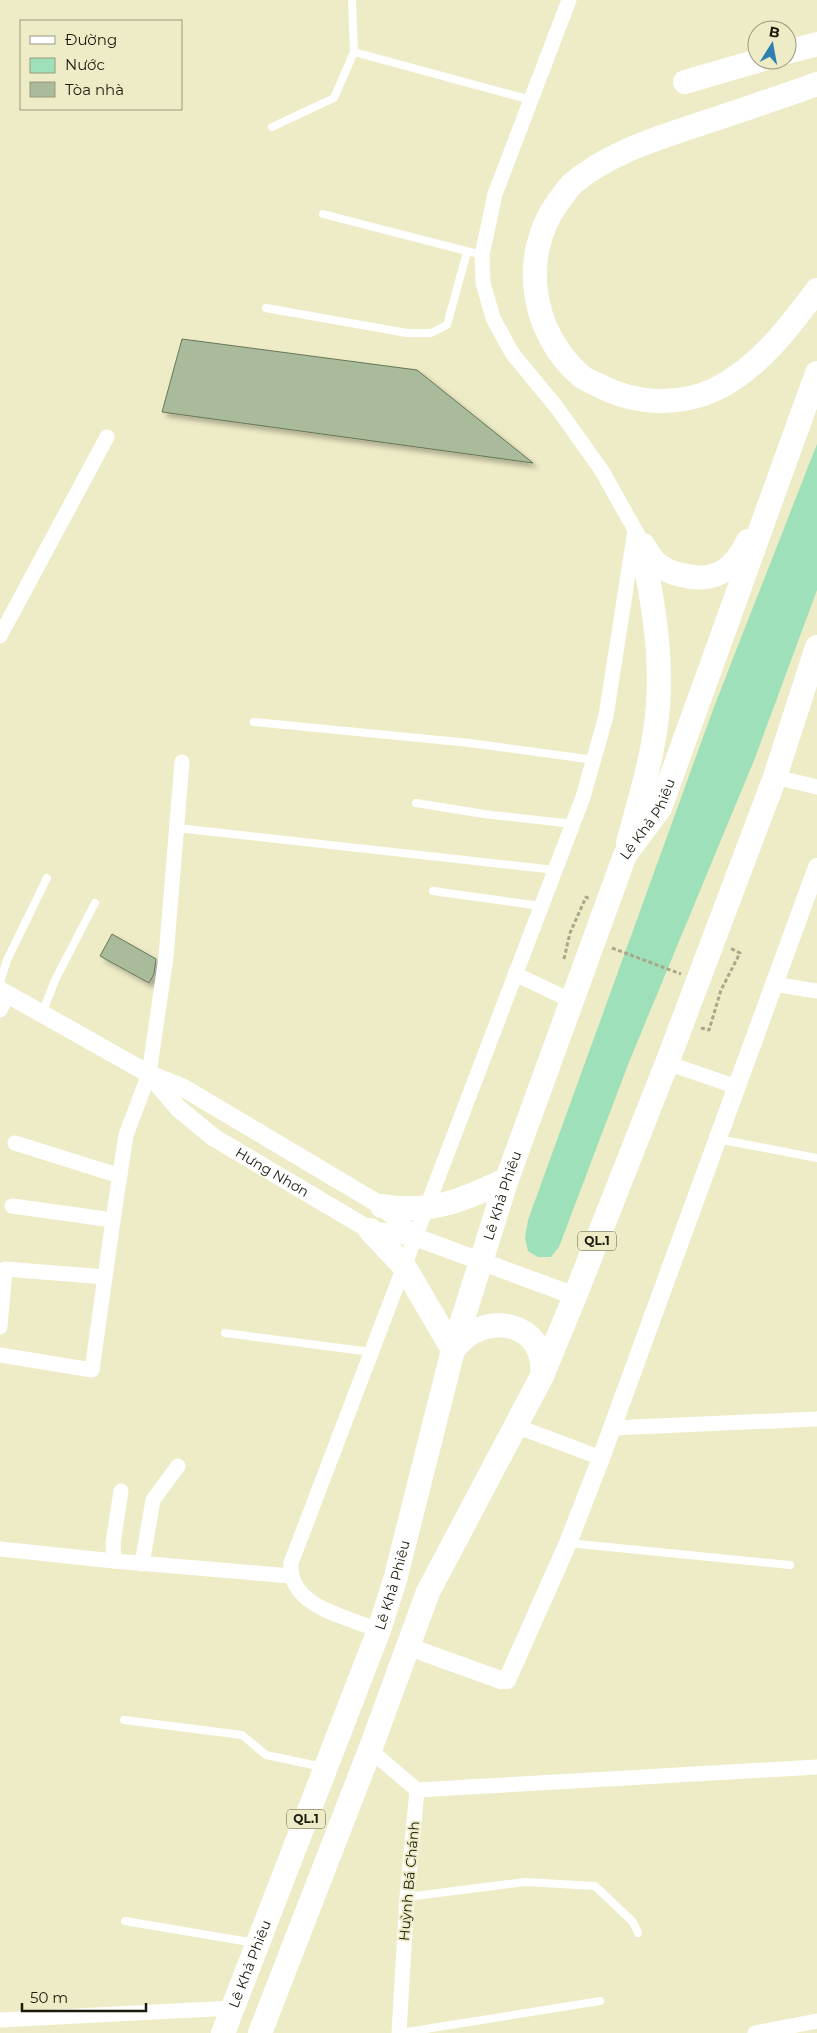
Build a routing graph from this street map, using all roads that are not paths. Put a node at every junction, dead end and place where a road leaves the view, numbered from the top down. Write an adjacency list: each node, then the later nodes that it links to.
1 (352, 0): 5 (lane)
2 (569, 0): 9 (street)
3 (817, 44): 4 (highway)
4 (797, 49)
5 (354, 52): 9 (lane); 10 (lane)
6 (747, 64): 7 (highway)
7 (685, 82)
8 (817, 83): 13 (highway)
9 (531, 100): 12 (street)
10 (272, 127)
11 (323, 214): 12 (lane)
12 (474, 253): 14 (lane); 18 (street)
13 (817, 290)
14 (266, 308)
15 (817, 373): 17 (highway, Lê Khả Phiêu / QL.1)
16 (107, 437): 19 (street)
17 (773, 494): 18 (highway); 31 (highway, Lê Khả Phiêu / QL.1)
18 (639, 537): 24 (street); 31 (highway)
19 (0, 636)
20 (817, 647): 22 (highway, QL.1)
21 (817, 690): 22 (highway)
22 (794, 720): 26 (highway, QL.1)
23 (254, 722): 24 (lane)
24 (595, 760): 29 (street)
25 (182, 762): 30 (street)
26 (775, 777): 27 (street); 44 (highway, QL.1)
27 (817, 786)
28 (416, 803): 29 (lane)
29 (573, 824): 33 (street)
30 (177, 828): 33 (lane); 45 (street)
31 (625, 855): 42 (highway, Lê Khả Phiêu / QL.1)
32 (817, 867): 39 (street)
33 (555, 870): 37 (street)
34 (47, 878): 41 (lane)
35 (433, 891): 37 (lane)
36 (95, 903): 43 (lane)
37 (541, 906): 38 (street)
38 (515, 974): 42 (street); 54 (street)
39 (774, 984): 40 (street); 46 (street)
40 (817, 991)
41 (2, 994): 43 (street, Hưng Nhơn)
42 (572, 1001): 51 (highway, Lê Khả Phiêu / QL.1)
43 (42, 1014): 45 (street, Hưng Nhơn)
44 (667, 1063): 46 (street); 61 (highway, QL.1)
45 (149, 1074): 50 (street); 53 (street, Hưng Nhơn); 56 (street, Hưng Nhơn)
46 (737, 1087): 47 (street)
47 (718, 1139): 49 (lane); 70 (street)
48 (15, 1143): 50 (street)
49 (817, 1158)
50 (120, 1176): 55 (street)
51 (507, 1178): 54 (highway); 58 (highway, Lê Khả Phiêu / QL.1)
52 (12, 1206): 55 (street)
53 (382, 1206): 54 (highway); 57 (street, Hưng Nhơn)
54 (426, 1208): 57 (street)
55 (113, 1220): 60 (street)
56 (370, 1230): 57 (street, Hưng Nhơn); 59 (highway)
57 (415, 1237): 58 (street, Hưng Nhơn); 59 (street)
58 (480, 1262): 61 (street, Hưng Nhơn); 64 (highway, Lê Khả Phiêu / QL.1)
59 (404, 1266): 64 (highway); 65 (street)
60 (105, 1278): 62 (street); 66 (street)
61 (575, 1296): 67 (highway, QL.1)
62 (0, 1327)
63 (225, 1333): 65 (lane)
64 (453, 1350): 67 (highway); 80 (highway, Lê Khả Phiêu / QL.1)
65 (371, 1352): 79 (street)
66 (0, 1355)
67 (542, 1376): 69 (highway, QL.1)
68 (817, 1419): 70 (street)
69 (516, 1426): 71 (street); 81 (highway, QL.1)
70 (612, 1428): 71 (street)
71 (601, 1458): 74 (street)
72 (178, 1466): 77 (street)
73 (121, 1492): 76 (street)
74 (568, 1543): 78 (lane); 81 (street)
75 (0, 1549): 76 (street)
76 (114, 1561): 77 (street)
77 (142, 1564): 79 (street)
78 (790, 1565)
79 (291, 1576): 80 (street)
80 (378, 1630): 85 (highway, Lê Khả Phiêu / QL.1)
81 (409, 1647): 83 (highway, QL.1)
82 (124, 1720): 85 (lane)
83 (370, 1750): 86 (street); 96 (highway, QL.1)
84 (817, 1767): 86 (street)
85 (325, 1768): 90 (highway, Lê Khả Phiêu / QL.1)
86 (417, 1790): 87 (street, Huỳnh Bá Chánh)
87 (407, 1897): 89 (lane); 97 (street, Huỳnh Bá Chánh)
88 (125, 1921): 90 (lane)
89 (638, 1933)
90 (257, 1944): 92 (highway, Lê Khả Phiêu / QL.1)
91 (600, 2001): 97 (lane)
92 (232, 2008): 93 (street); 95 (highway, Lê Khả Phiêu / QL.1)
93 (0, 2020)
94 (817, 2021): 98 (street)
95 (222, 2033)
96 (260, 2033)
97 (400, 2033)
98 (755, 2033)

